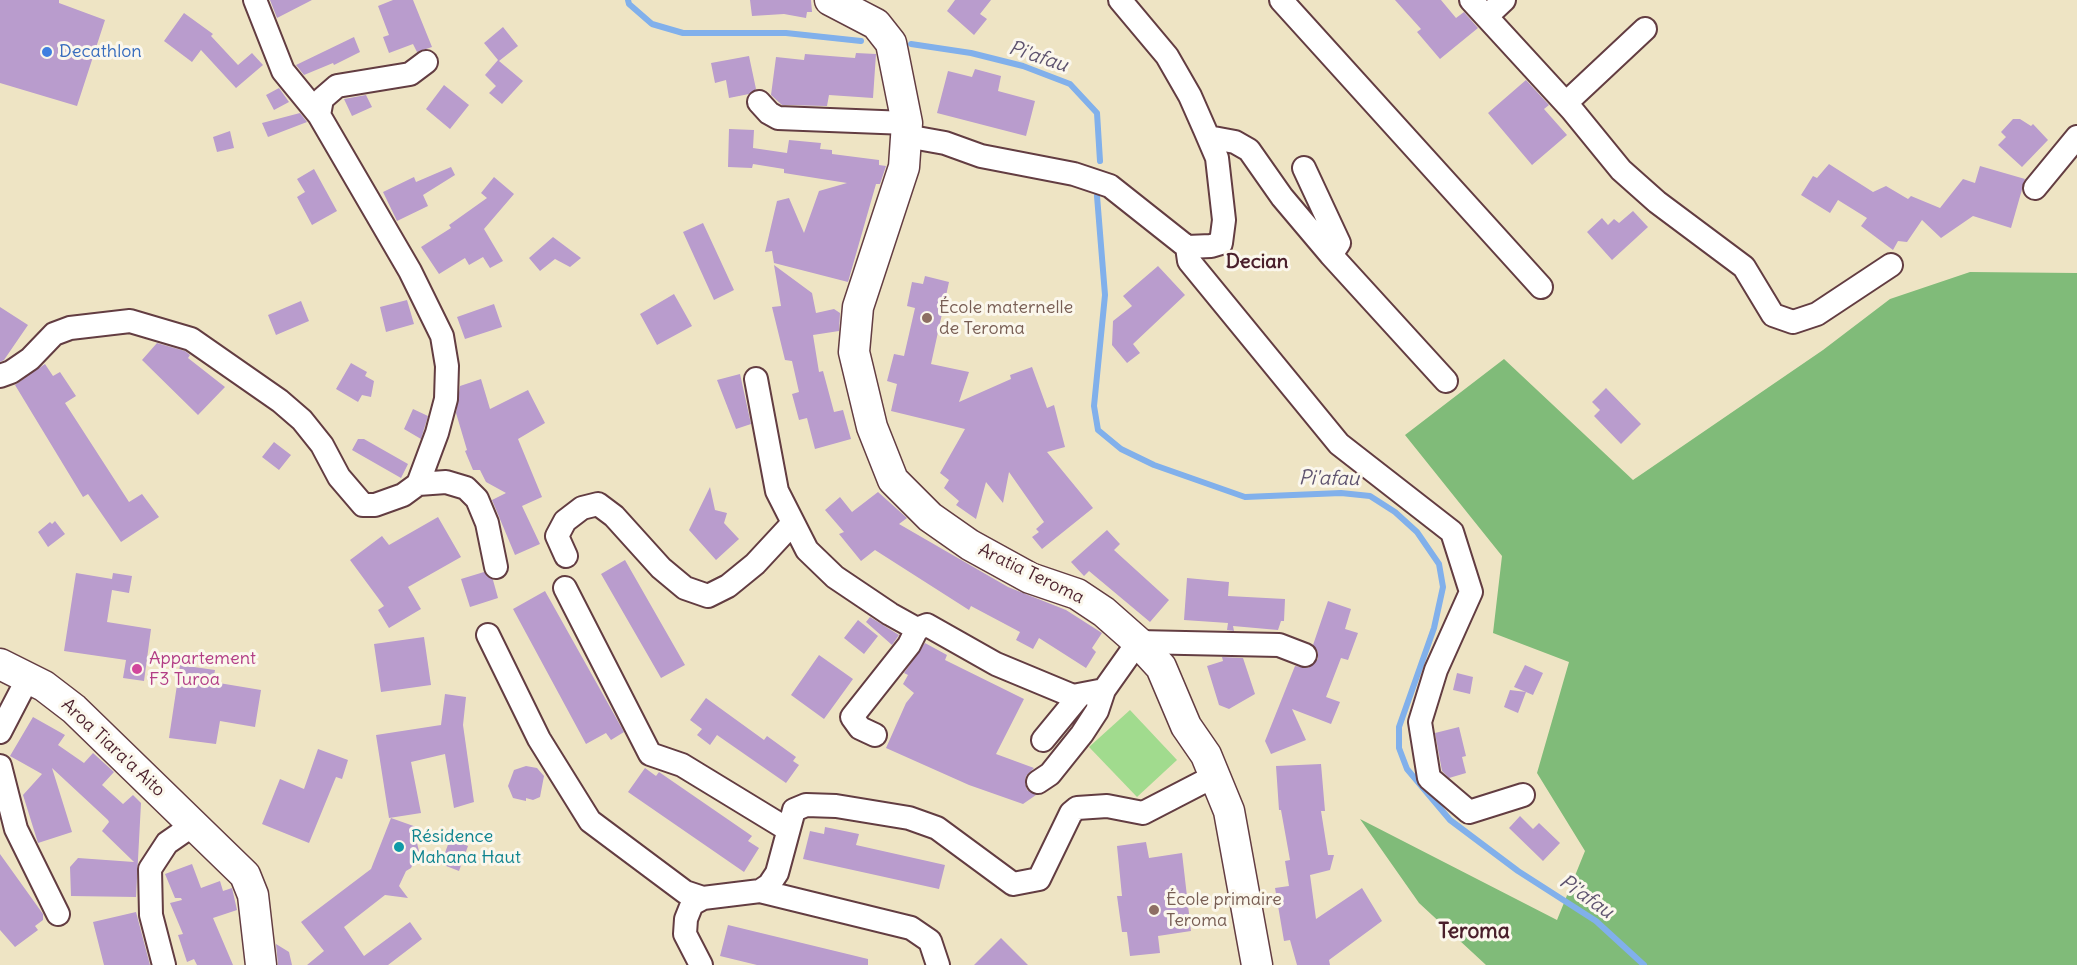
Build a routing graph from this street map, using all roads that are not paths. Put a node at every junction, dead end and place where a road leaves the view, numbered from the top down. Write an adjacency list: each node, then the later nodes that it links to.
1 (255, 0): 12 (street)
2 (830, 0): 13 (main road, Aratia Teroma)
3 (1281, 0): 21 (street)
4 (1471, 0): 7 (street)
5 (1504, 0): 7 (street)
6 (1116, 6): 14 (street)
7 (1487, 16): 11 (street)
8 (1645, 30): 11 (street)
9 (426, 62): 12 (street)
10 (759, 102): 13 (street)
11 (1566, 103): 20 (street)
12 (319, 115): 25 (street)
13 (906, 130): 18 (street); 32 (main road, Aratia Teroma)
14 (1208, 137): 18 (street); 19 (street)
15 (2077, 137): 17 (street)
16 (1304, 168): 19 (street)
17 (2035, 188)
18 (1187, 247): 44 (street)
19 (1331, 255): 24 (street)
20 (1891, 265)
21 (1541, 287)
22 (0, 376): 25 (street)
23 (756, 379): 26 (street)
24 (1446, 381)
25 (418, 484): 28 (street)
26 (793, 523): 27 (street); 30 (street)
27 (566, 556)
28 (496, 567)
29 (565, 588): 46 (street)
30 (918, 629): 37 (street); 39 (street)
31 (488, 635): 48 (street)
32 (1138, 642): 33 (street); 36 (street); 42 (main road, Aratia Teroma)
33 (1305, 655)
34 (0, 664): 35 (main road, Aroa Tiara'a Aito)
35 (28, 678): 38 (street); 45 (main road, Aroa Tiara'a Aito)
36 (1104, 690): 37 (street); 43 (street)
37 (1080, 696): 40 (street)
38 (0, 732)
39 (875, 735)
40 (1043, 740)
41 (0, 766): 49 (street)
42 (1218, 779): 46 (street); 54 (main road, Aratia Teroma)
43 (1038, 782)
44 (1523, 795)
45 (193, 825): 50 (street); 51 (main road, Aroa Tiara'a Aito)
46 (787, 829): 47 (street)
47 (760, 891): 48 (street); 53 (street)
48 (703, 897): 52 (street)
49 (58, 914)
50 (164, 965)
51 (261, 965)
52 (701, 965)
53 (938, 965)
54 (1257, 965)

